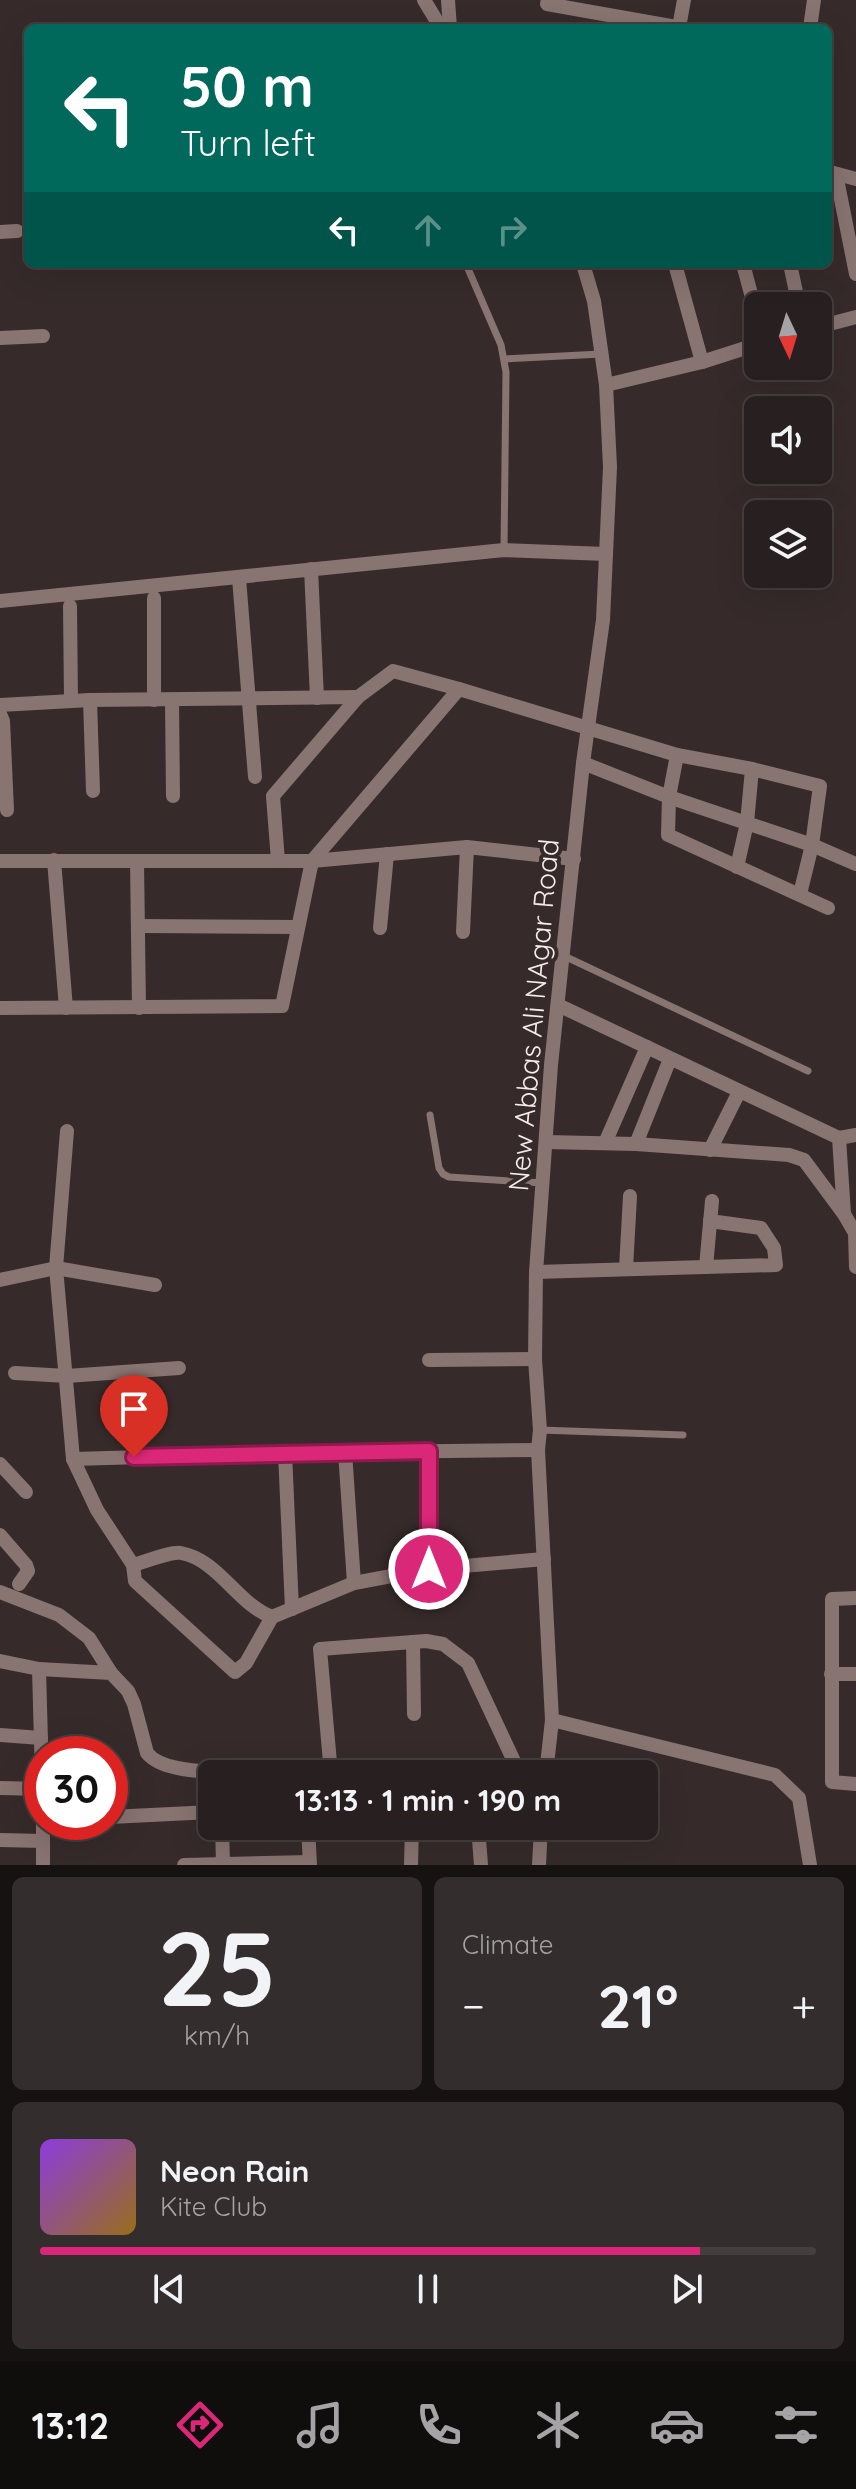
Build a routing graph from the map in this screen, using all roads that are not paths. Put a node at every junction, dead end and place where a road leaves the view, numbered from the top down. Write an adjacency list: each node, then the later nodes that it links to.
1 (424, 0): 6 (street)
2 (448, 0): 7 (street)
3 (548, 0): 8 (street)
4 (684, 0): 9 (street)
5 (814, 0): 10 (street)
6 (439, 24)
7 (450, 24)
8 (658, 24)
9 (681, 24)
10 (811, 24)
11 (832, 173): 12 (street); 20 (street)
12 (856, 179)
13 (17, 231): 14 (street)
14 (0, 232)
15 (468, 268): 29 (lane)
16 (584, 268): 28 (street, New Abbas Ali NAgar Road)
17 (676, 268): 30 (street)
18 (744, 268): 21 (street)
19 (791, 268): 22 (street)
20 (856, 274)
21 (750, 292)
22 (796, 292)
23 (856, 317): 24 (street)
24 (832, 323)
25 (43, 336): 26 (street)
26 (0, 338)
27 (744, 348): 30 (street)
28 (601, 354): 29 (lane); 31 (street, New Abbas Ali NAgar Road)
29 (504, 359): 32 (lane)
30 (702, 362): 31 (street)
31 (606, 385): 33 (street, New Abbas Ali NAgar Road)
32 (504, 550): 33 (street); 34 (street)
33 (606, 554): 49 (street, New Abbas Ali NAgar Road)
34 (311, 569): 35 (street); 41 (street)
35 (239, 578): 37 (street); 42 (street)
36 (154, 598): 45 (street)
37 (0, 601)
38 (70, 606): 43 (street)
39 (459, 689): 40 (street); 49 (street); 67 (street)
40 (358, 697): 41 (street); 66 (street)
41 (317, 698): 42 (street)
42 (250, 699): 46 (street); 53 (street)
43 (71, 700): 44 (street); 47 (street)
44 (90, 700): 45 (street); 54 (street)
45 (154, 700): 46 (street)
46 (172, 700): 55 (street)
47 (0, 705)
48 (0, 714): 57 (street)
49 (587, 729): 50 (street); 51 (street, New Abbas Ali NAgar Road)
50 (677, 755): 52 (street); 56 (street)
51 (583, 763): 56 (street); 62 (street, New Abbas Ali NAgar Road)
52 (752, 769): 58 (street); 59 (street)
53 (255, 777)
54 (93, 791)
55 (173, 796)
56 (669, 797): 58 (street); 69 (street)
57 (7, 810)
58 (747, 823): 59 (street); 69 (street)
59 (812, 845): 68 (street); 70 (street)
60 (467, 847): 61 (street); 62 (street); 75 (street)
61 (387, 854): 67 (street); 74 (street)
62 (574, 859): 76 (street, New Abbas Ali NAgar Road)
63 (54, 860): 64 (street); 65 (street); 79 (street)
64 (0, 861)
65 (137, 861): 66 (street); 72 (street)
66 (278, 861): 67 (street)
67 (312, 861): 73 (street)
68 (856, 864)
69 (737, 867): 70 (street)
70 (800, 894): 71 (street)
71 (828, 908)
72 (138, 926): 73 (street); 80 (street)
73 (297, 927): 80 (street)
74 (380, 928)
75 (463, 932)
76 (562, 955): 77 (street, New Abbas Ali NAgar Road); 83 (lane)
77 (558, 1005): 81 (street); 89 (street, New Abbas Ali NAgar Road)
78 (0, 1008): 79 (street)
79 (66, 1008): 80 (street)
80 (139, 1008)
81 (647, 1047): 82 (street); 90 (street)
82 (670, 1059): 84 (street); 91 (street)
83 (808, 1071)
84 (739, 1092): 88 (street); 92 (street)
85 (430, 1115): 93 (lane)
86 (67, 1131): 101 (street)
87 (856, 1134): 88 (street)
88 (839, 1138): 96 (street)
89 (546, 1142): 90 (street); 93 (street, New Abbas Ali NAgar Road)
90 (605, 1143): 91 (street)
91 (636, 1144): 92 (street)
92 (710, 1150): 96 (street)
93 (543, 1183): 103 (street, New Abbas Ali NAgar Road)
94 (630, 1196): 102 (street)
95 (712, 1201): 97 (street)
96 (844, 1214): 98 (street)
97 (710, 1221): 99 (street); 99 (street)
98 (855, 1233): 100 (street)
99 (706, 1267): 102 (street)
100 (856, 1267)
101 (56, 1268): 104 (street); 105 (street); 110 (street)
102 (626, 1269): 103 (street)
103 (536, 1272): 106 (street, New Abbas Ali NAgar Road)
104 (0, 1280)
105 (155, 1285)
106 (535, 1359): 107 (street); 111 (street, New Abbas Ali NAgar Road)
107 (429, 1360)
108 (179, 1368): 110 (street)
109 (15, 1373): 110 (street)
110 (67, 1376): 117 (street)
111 (540, 1430): 112 (lane); 113 (street, New Abbas Ali NAgar Road)
112 (683, 1435)
113 (538, 1450): 114 (street); 121 (street, New Abbas Ali NAgar Road)
114 (429, 1451): 115 (street); 123 (street)
115 (345, 1452): 116 (street); 124 (street)
116 (285, 1453): 117 (street); 128 (street)
117 (73, 1459): 122 (street)
118 (0, 1464): 119 (street)
119 (26, 1492)
120 (0, 1535): 125 (street)
121 (544, 1559): 123 (street); 137 (street, New Abbas Ali NAgar Road)
122 (133, 1565): 129 (street); 129 (street)
123 (429, 1569): 124 (street)
124 (354, 1583): 128 (street)
125 (19, 1584)
126 (0, 1592): 133 (street)
127 (856, 1598): 134 (street)
128 (292, 1609): 129 (street)
129 (272, 1617)
130 (413, 1642): 136 (street); 141 (street); 142 (street)
131 (0, 1661): 132 (street)
132 (39, 1669): 133 (street); 139 (street)
133 (111, 1673): 144 (street)
134 (831, 1674): 135 (street); 145 (street)
135 (856, 1674)
136 (414, 1714)
137 (552, 1720): 143 (street, New Abbas Ali NAgar Road); 164 (street)
138 (0, 1735): 140 (street)
139 (41, 1736)
140 (24, 1737)
141 (330, 1760)
142 (513, 1760)
143 (548, 1760)
144 (198, 1770)
145 (856, 1784)
146 (0, 1788): 147 (street)
147 (24, 1789)
148 (198, 1813): 149 (street)
149 (128, 1816)
150 (0, 1840): 156 (street)
151 (222, 1840): 157 (street)
152 (309, 1840): 158 (street)
153 (412, 1840): 161 (street)
154 (479, 1840): 162 (street)
155 (540, 1840): 163 (street)
156 (43, 1841): 159 (street)
157 (223, 1864): 158 (street); 160 (street)
158 (310, 1864)
159 (43, 1865)
160 (184, 1865)
161 (411, 1865)
162 (481, 1865)
163 (539, 1865)
164 (810, 1865)

